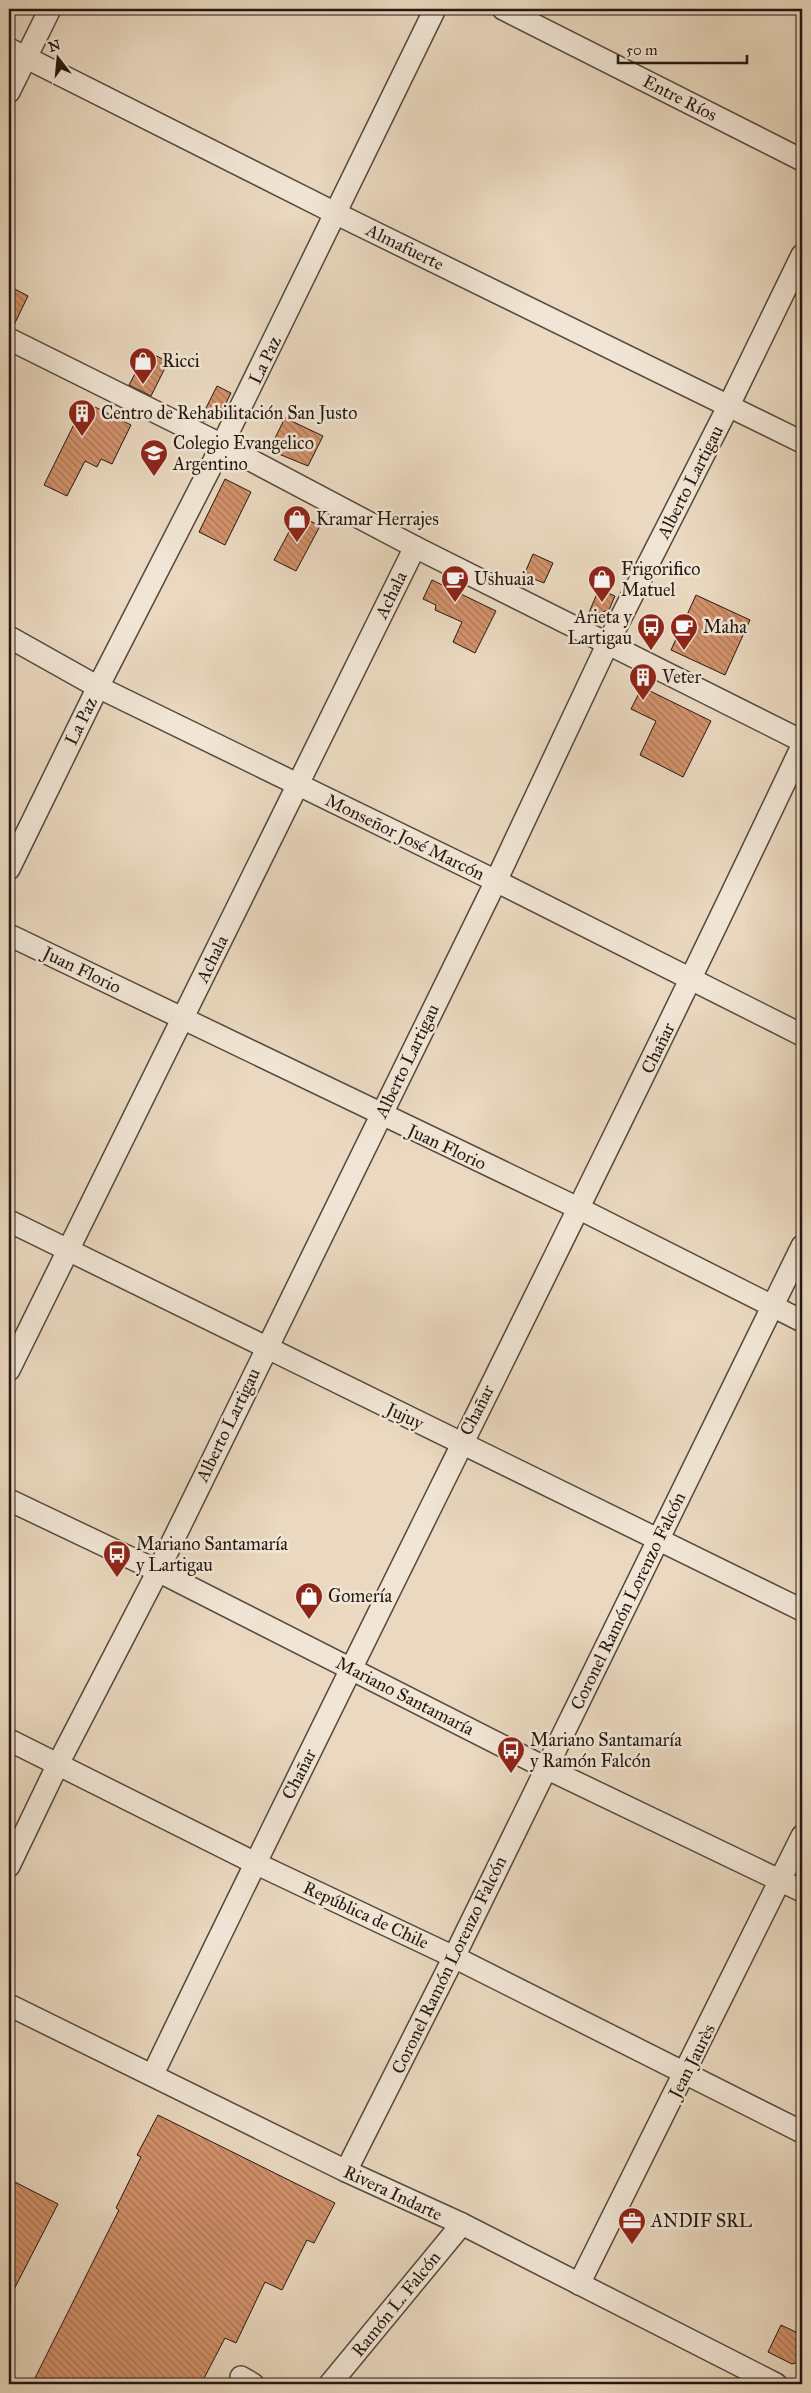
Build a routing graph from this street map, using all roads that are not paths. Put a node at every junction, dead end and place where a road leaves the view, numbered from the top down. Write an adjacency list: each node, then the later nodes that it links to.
1 (50, 9): 4 (street)
2 (436, 9): 7 (street, La Paz)
3 (503, 9): 6 (street, Entre Ríos)
4 (18, 53): 5 (street); 7 (street, Almafuerte)
5 (9, 92)
6 (802, 160)
7 (337, 214): 10 (street, Almafuerte); 12 (street, La Paz)
8 (802, 256): 10 (street, Alberto Lartigau)
9 (9, 339): 12 (street)
10 (729, 405): 11 (street, Almafuerte); 15 (street, Alberto Lartigau)
11 (802, 442)
12 (222, 445): 13 (street); 16 (street, La Paz)
13 (415, 547): 15 (street); 19 (street, Achala)
14 (9, 637): 16 (street, Monseñor José Marcón)
15 (608, 643): 17 (street); 21 (street, Alberto Lartigau)
16 (98, 687): 19 (street, Monseñor José Marcón); 20 (street, La Paz)
17 (802, 741)
18 (802, 746): 23 (street, Chañar)
19 (297, 785): 21 (street, Monseñor José Marcón); 24 (street, Achala)
20 (9, 869)
21 (496, 881): 23 (street, Monseñor José Marcón); 26 (street, Alberto Lartigau)
22 (9, 935): 24 (street, Juan Florio)
23 (692, 979): 25 (street, Monseñor José Marcón); 27 (street, Chañar)
24 (183, 1018): 26 (street, Juan Florio); 30 (street, Achala)
25 (802, 1035)
26 (380, 1115): 27 (street, Juan Florio); 33 (street, Alberto Lartigau)
27 (580, 1210): 31 (street, Juan Florio); 35 (street, Chañar)
28 (9, 1221): 30 (street, Jujuy)
29 (802, 1246): 31 (street, Coronel Ramón Lorenzo Falcón)
30 (67, 1250): 33 (street, Jujuy); 34 (street, Achala)
31 (772, 1306): 32 (street, Juan Florio); 37 (street, Coronel Ramón Lorenzo Falcón)
32 (802, 1321)
33 (265, 1348): 35 (street, Jujuy); 38 (street, Alberto Lartigau)
34 (9, 1370)
35 (461, 1443): 37 (street, Jujuy); 40 (street, Chañar)
36 (9, 1500): 38 (street, Mariano Santamaría)
37 (659, 1540): 39 (street, Jujuy); 43 (street, Coronel Ramón Lorenzo Falcón)
38 (158, 1571): 40 (street, Mariano Santamaría); 42 (street, Alberto Lartigau)
39 (802, 1610)
40 (352, 1668): 43 (street, Mariano Santamaría); 45 (street, Chañar)
41 (9, 1740): 42 (street, República de Chile)
42 (58, 1764): 45 (street, República de Chile); 46 (street, Alberto Lartigau)
43 (546, 1768): 47 (street, Mariano Santamaría); 49 (street, Coronel Ramón Lorenzo Falcón)
44 (802, 1836): 47 (street, Jean Jaurès)
45 (255, 1862): 49 (street, República de Chile); 51 (street, Chañar)
46 (9, 1866)
47 (782, 1881): 48 (street, Mariano Santamaría); 52 (street, Jean Jaurès)
48 (802, 1891)
49 (454, 1957): 52 (street, República de Chile); 54 (street, Coronel Ramón Lorenzo Falcón)
50 (9, 2005): 51 (street, Rivera Indarte)
51 (153, 2074): 54 (street, Rivera Indarte)
52 (685, 2074): 53 (street, República de Chile); 56 (street, Jean Jaurès)
53 (802, 2132)
54 (346, 2171): 55 (street, Rivera Indarte)
55 (462, 2224): 56 (street, Rivera Indarte); 57 (street, Ramón L. Falcón)
56 (579, 2284): 58 (street, Rivera Indarte)
57 (330, 2384)
58 (776, 2384)

